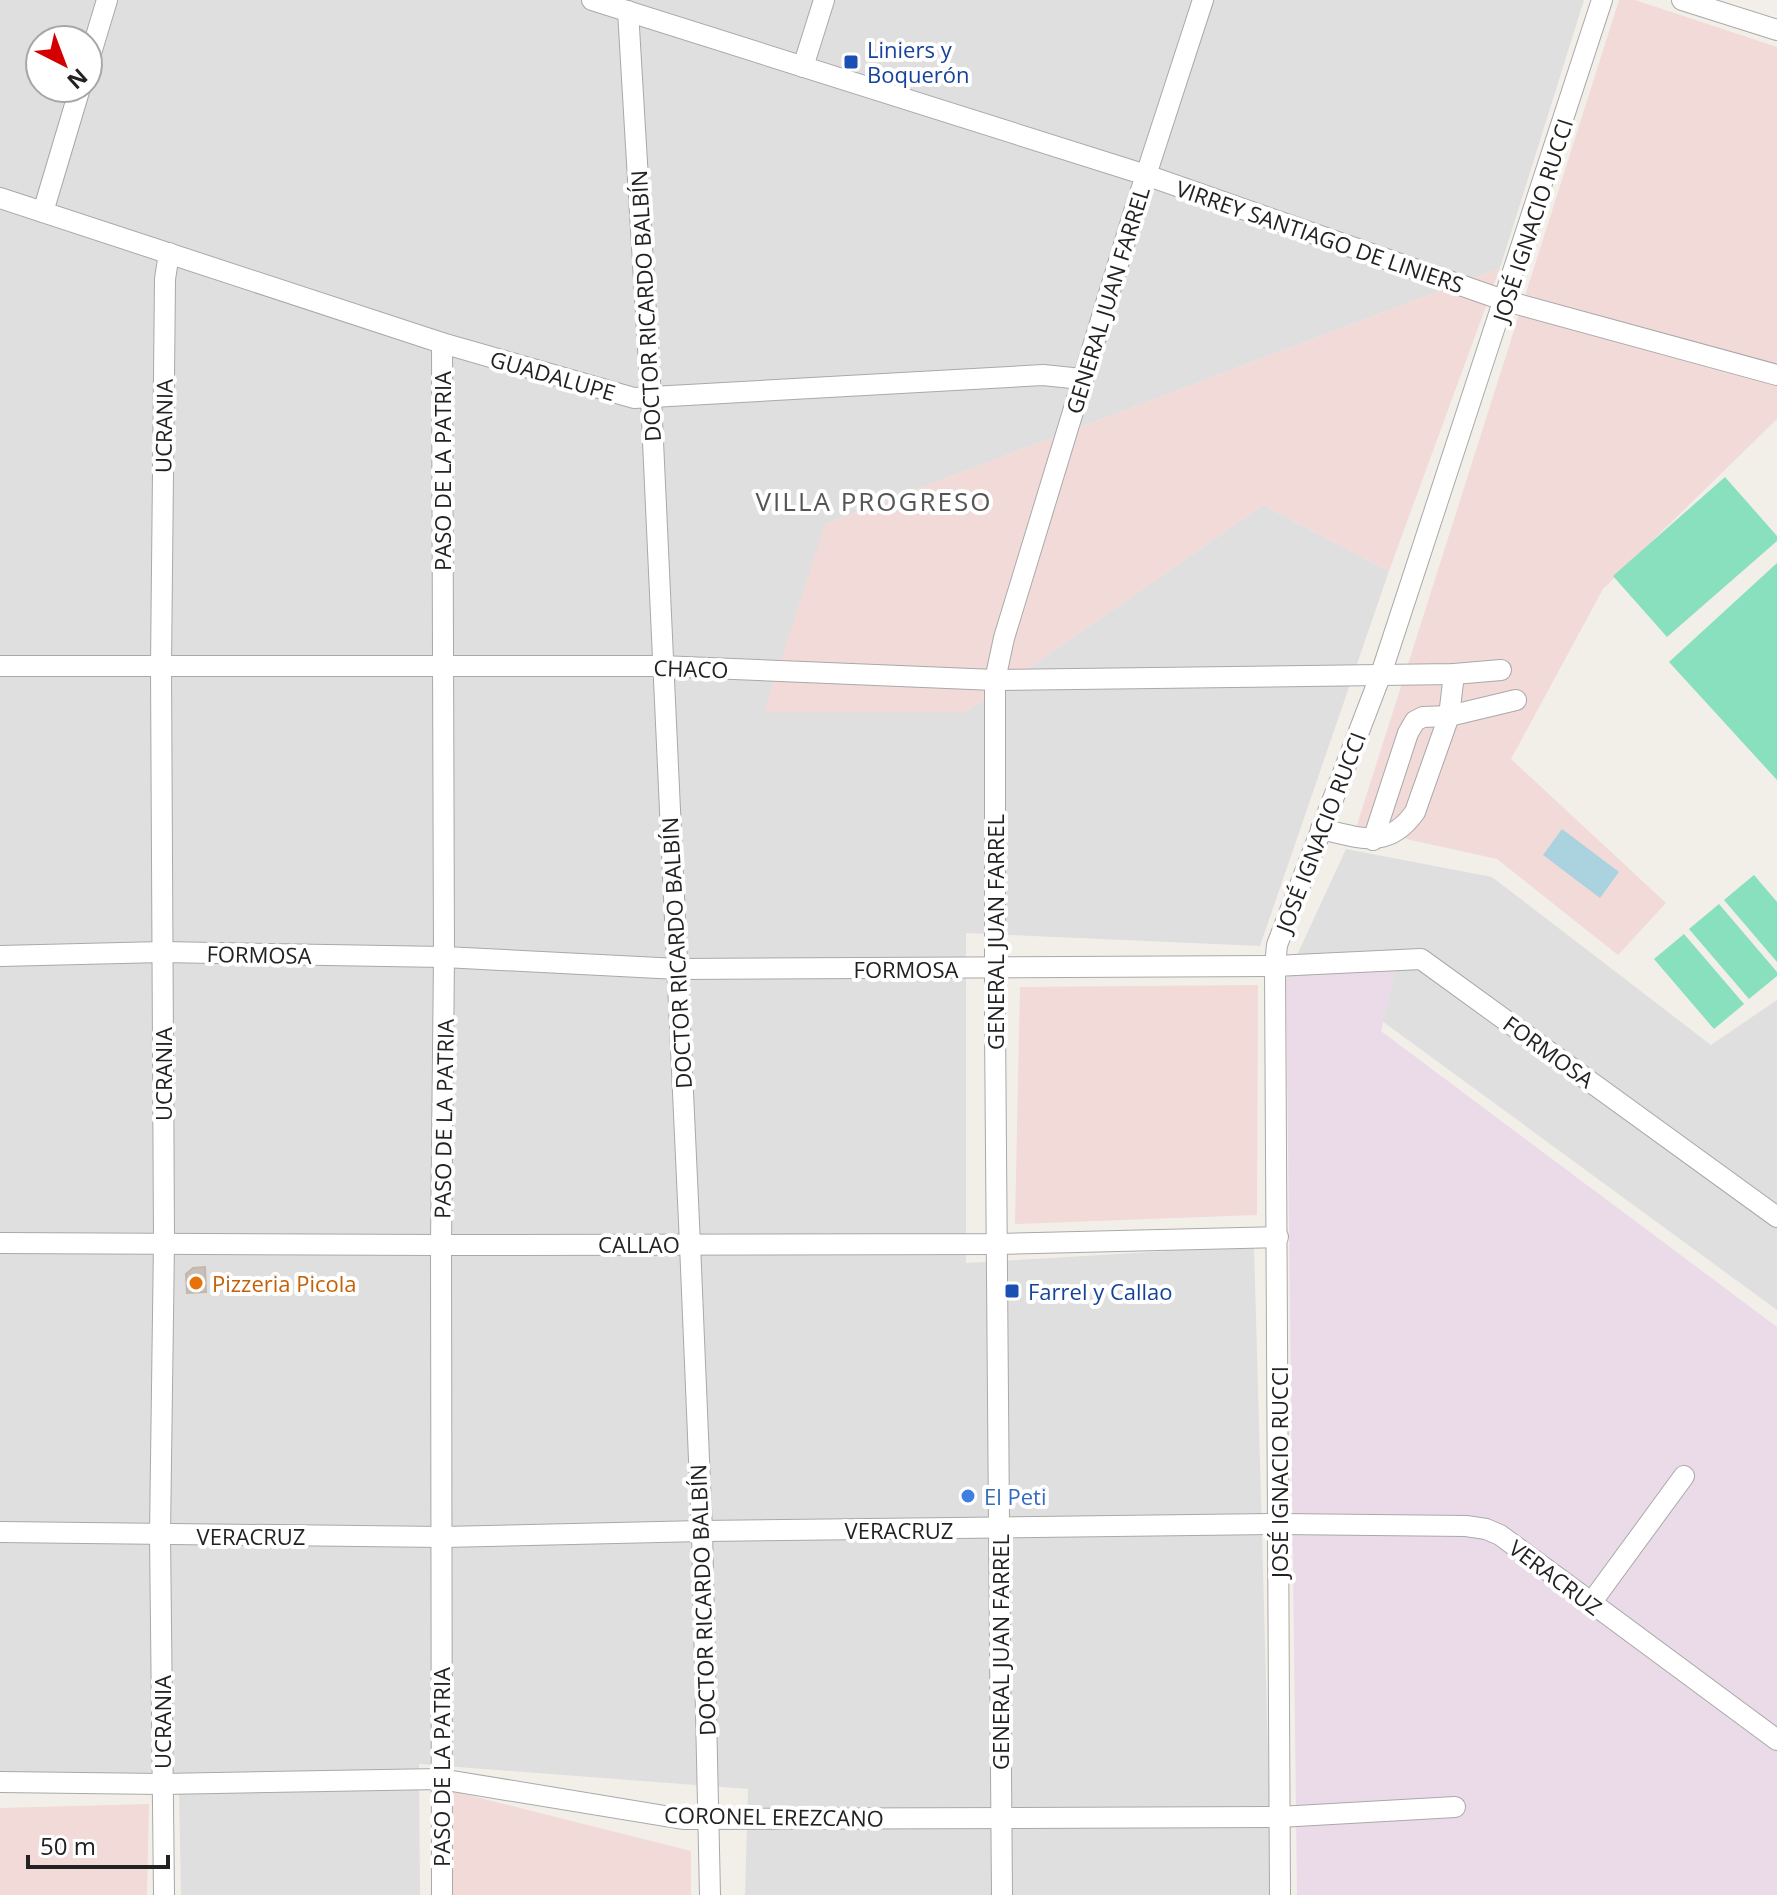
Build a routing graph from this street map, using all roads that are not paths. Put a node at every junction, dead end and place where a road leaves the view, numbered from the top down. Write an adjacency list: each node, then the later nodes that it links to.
1 (107, 0): 8 (street)
2 (592, 0): 7 (street, VIRREY SANTIAGO DE LINIERS)
3 (824, 0): 10 (street)
4 (1203, 0): 12 (street, GENERAL JUAN FARREL)
5 (1602, 0): 16 (street, JOSÉ IGNACIO RUCCI)
6 (1682, 0): 9 (street)
7 (628, 11): 10 (street, VIRREY SANTIAGO DE LINIERS); 20 (street, DOCTOR RICARDO BALBÍN)
8 (100, 24)
9 (1777, 30)
10 (803, 67): 12 (street, VIRREY SANTIAGO DE LINIERS)
11 (75, 104): 14 (street)
12 (1146, 175): 16 (street, VIRREY SANTIAGO DE LINIERS); 19 (street, GENERAL JUAN FARREL)
13 (0, 198): 14 (street, GUADALUPE)
14 (43, 212): 15 (street, GUADALUPE)
15 (169, 253): 17 (street, GUADALUPE); 22 (street, UCRANIA)
16 (1506, 301): 18 (street, VIRREY SANTIAGO DE LINIERS); 26 (street, JOSÉ IGNACIO RUCCI)
17 (442, 343): 20 (street, GUADALUPE); 24 (street, PASO DE LA PATRIA)
18 (1777, 375)
19 (1082, 379): 20 (street, GUADALUPE); 28 (street, GENERAL JUAN FARREL)
20 (651, 398): 23 (street, DOCTOR RICARDO BALBÍN)
21 (0, 666): 22 (street, CHACO)
22 (161, 666): 24 (street, CHACO); 33 (street, UCRANIA)
23 (661, 666): 24 (street, CHACO); 28 (street, CHACO); 38 (street, DOCTOR RICARDO BALBÍN)
24 (442, 668): 35 (street, PASO DE LA PATRIA)
25 (1501, 670): 27 (street, CHACO)
26 (1381, 674): 27 (street, CHACO); 28 (street, CHACO); 31 (street, JOSÉ IGNACIO RUCCI)
27 (1454, 674): 30 (street)
28 (995, 680): 37 (street, GENERAL JUAN FARREL)
29 (1516, 700): 30 (street)
30 (1449, 716): 32 (street); 32 (street)
31 (1321, 829): 32 (street); 36 (street, JOSÉ IGNACIO RUCCI)
32 (1373, 840)
33 (162, 952): 34 (street, FORMOSA); 35 (street, FORMOSA); 41 (street, UCRANIA)
34 (0, 956)
35 (444, 957): 38 (street, FORMOSA); 45 (street, PASO DE LA PATRIA)
36 (1275, 966): 37 (street, FORMOSA); 39 (street, FORMOSA); 40 (street, JOSÉ IGNACIO RUCCI)
37 (996, 968): 38 (street, FORMOSA); 44 (street, GENERAL JUAN FARREL)
38 (678, 969): 43 (street, DOCTOR RICARDO BALBÍN)
39 (1777, 1217)
40 (1278, 1237): 44 (street, CALLAO); 47 (street, JOSÉ IGNACIO RUCCI)
41 (164, 1242): 42 (street, CALLAO); 45 (street, CALLAO); 51 (street, UCRANIA)
42 (0, 1243)
43 (690, 1244): 44 (street, CALLAO); 45 (street, CALLAO); 49 (street, DOCTOR RICARDO BALBÍN)
44 (998, 1244): 48 (street, GENERAL JUAN FARREL)
45 (441, 1245): 52 (street, PASO DE LA PATRIA)
46 (1684, 1476): 53 (street)
47 (1280, 1524): 48 (street, VERACRUZ); 53 (street, VERACRUZ); 59 (street, JOSÉ IGNACIO RUCCI)
48 (999, 1529): 49 (street, VERACRUZ); 60 (street, GENERAL JUAN FARREL)
49 (702, 1531): 52 (street, VERACRUZ); 61 (street, DOCTOR RICARDO BALBÍN)
50 (0, 1532): 51 (street, VERACRUZ)
51 (160, 1535): 52 (street, VERACRUZ); 57 (street, UCRANIA)
52 (443, 1537): 55 (street, PASO DE LA PATRIA)
53 (1591, 1603): 54 (street, VERACRUZ)
54 (1777, 1740)
55 (440, 1779): 57 (street, CORONEL EREZCANO); 61 (street, CORONEL EREZCANO); 63 (street, PASO DE LA PATRIA)
56 (0, 1782): 57 (street, CORONEL EREZCANO)
57 (162, 1784): 62 (street, UCRANIA)
58 (1455, 1807): 59 (street, CORONEL EREZCANO)
59 (1279, 1817): 60 (street, CORONEL EREZCANO); 66 (street, JOSÉ IGNACIO RUCCI)
60 (1001, 1818): 61 (street, CORONEL EREZCANO); 65 (street, GENERAL JUAN FARREL)
61 (708, 1819): 64 (street, DOCTOR RICARDO BALBÍN)
62 (164, 1895)
63 (442, 1895)
64 (710, 1895)
65 (1002, 1895)
66 (1280, 1895)

